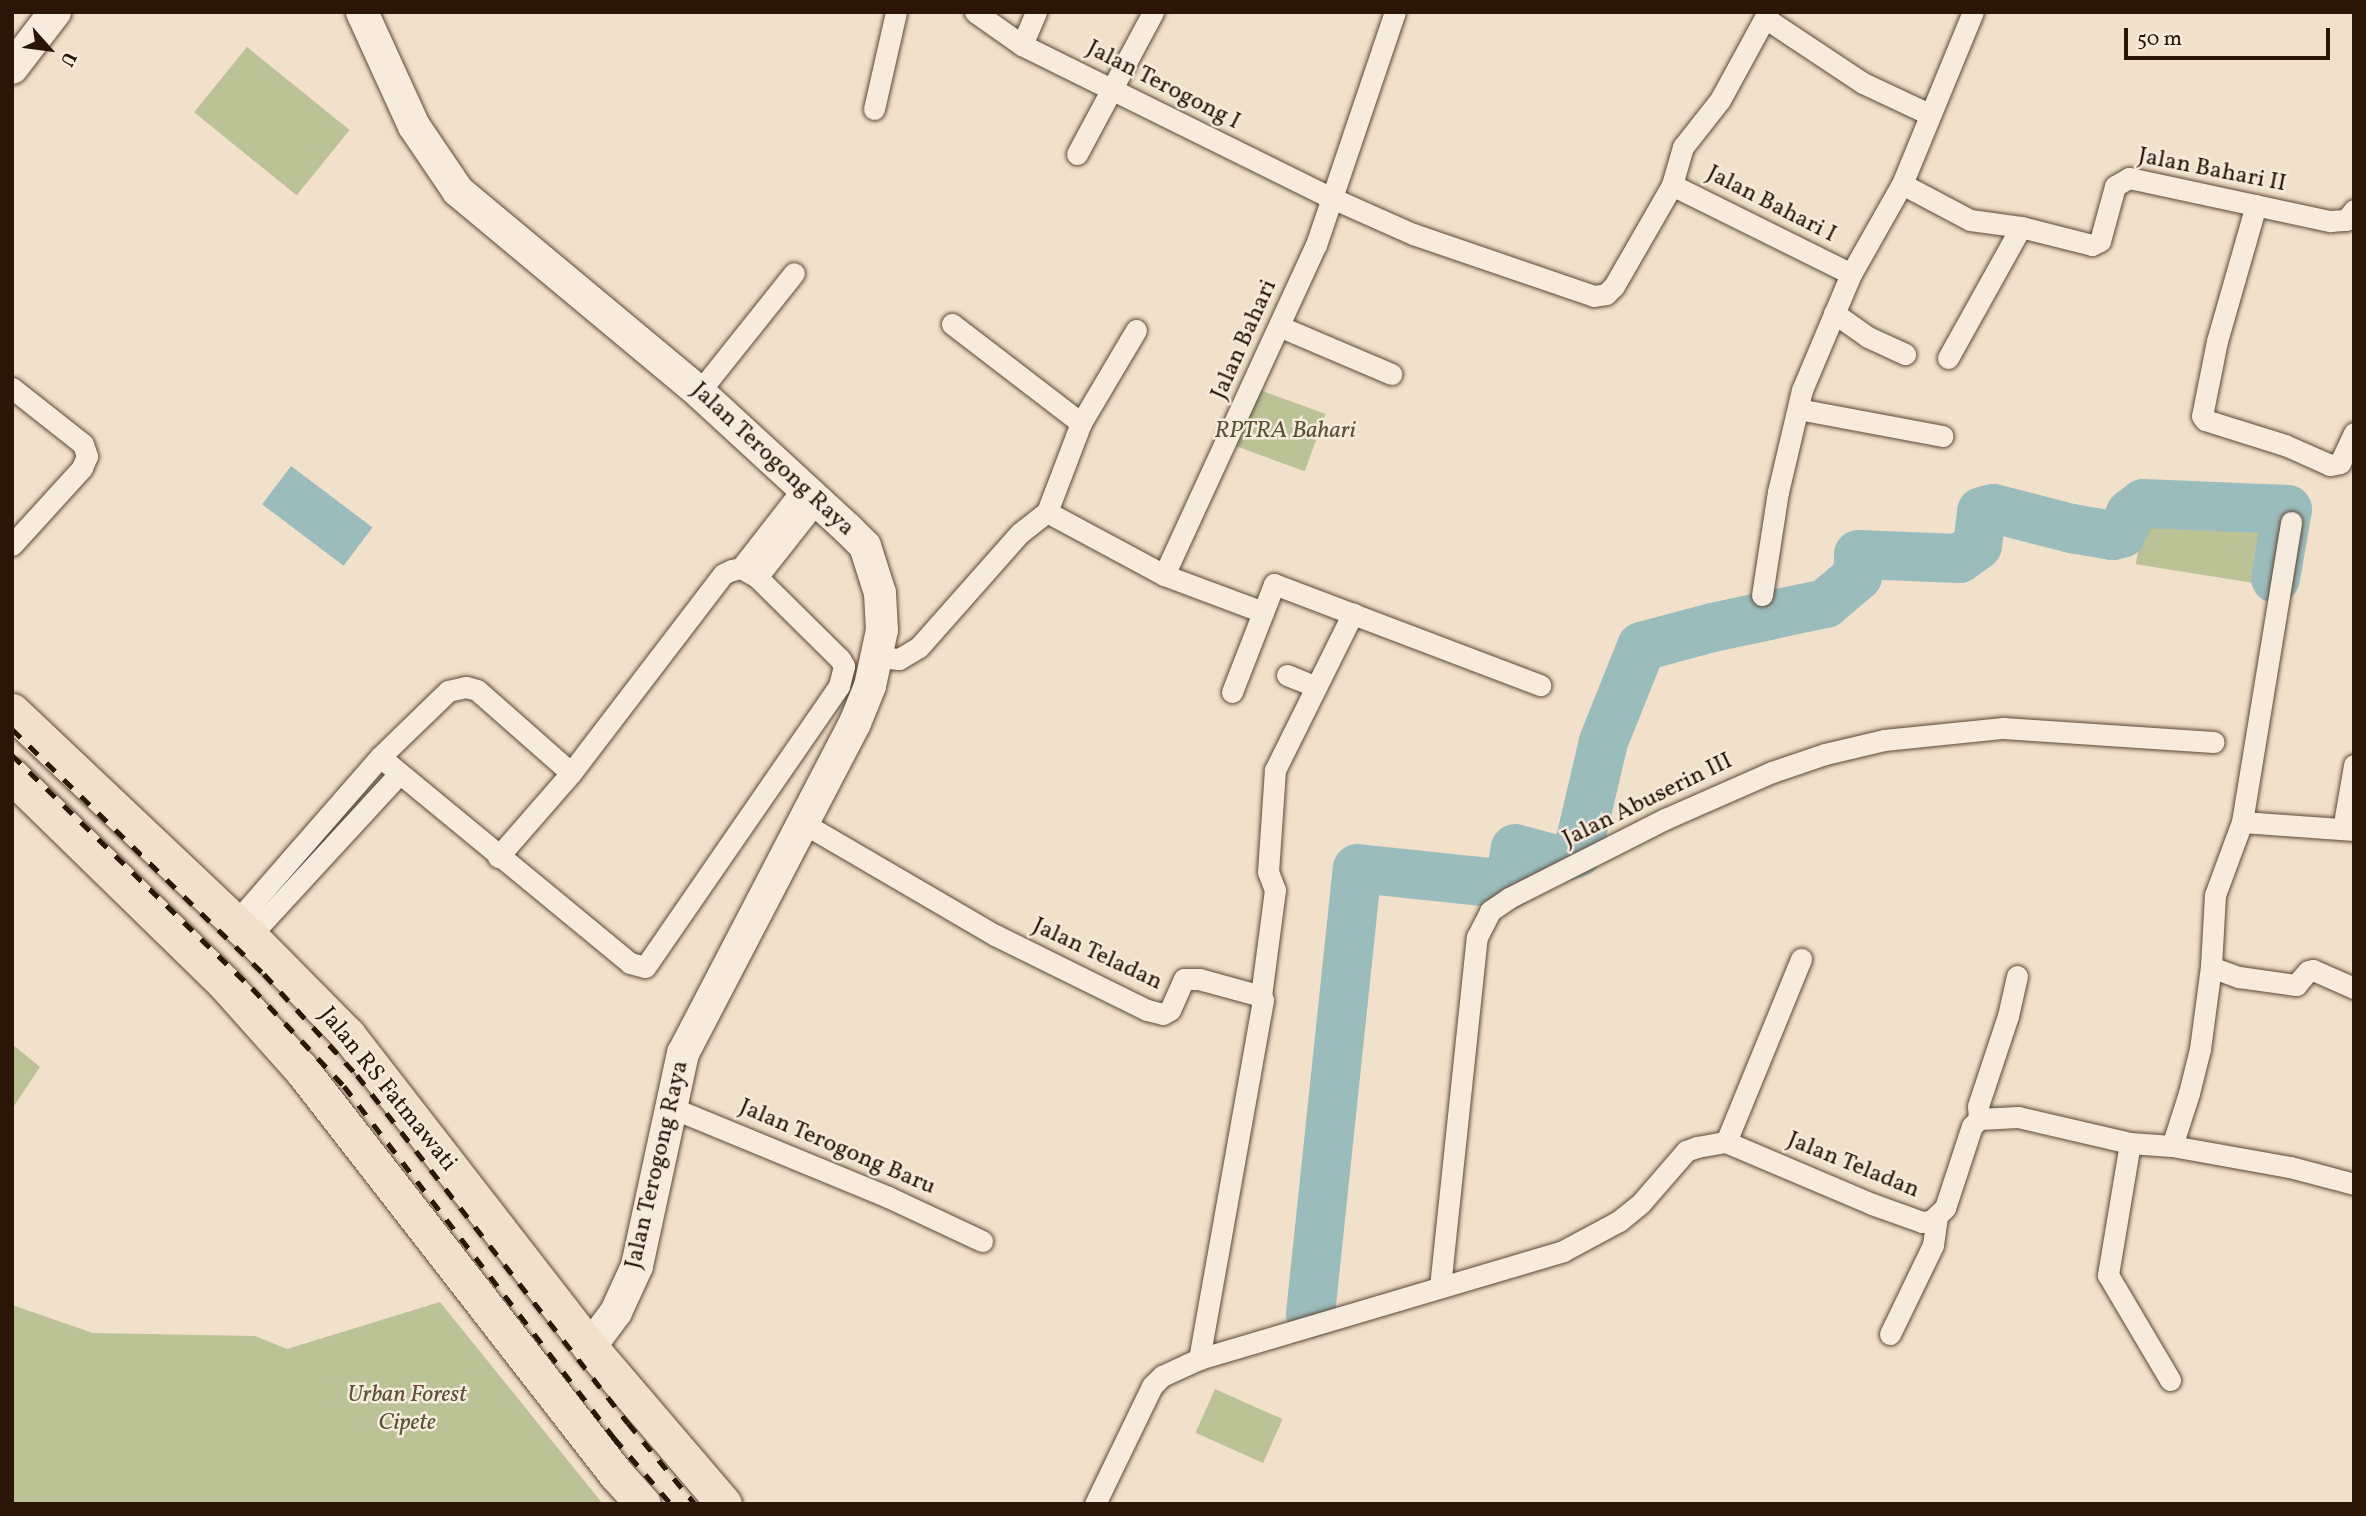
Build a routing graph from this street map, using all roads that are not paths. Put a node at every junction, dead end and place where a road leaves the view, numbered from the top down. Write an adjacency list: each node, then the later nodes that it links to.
1 (55, 12): 11 (street)
2 (362, 12): 32 (street, Jalan Terogong Raya)
3 (895, 12): 13 (street)
4 (975, 12): 10 (street, Jalan Terogong I)
5 (1037, 12): 10 (street)
6 (1153, 12): 12 (street)
7 (1395, 12): 18 (street, Jalan Bahari)
8 (1973, 12): 14 (street, Jalan Bahari I)
9 (1767, 15): 14 (street); 17 (street)
10 (1022, 45): 12 (street, Jalan Terogong I)
11 (12, 68)
12 (1114, 90): 15 (street); 18 (street, Jalan Terogong I)
13 (874, 109)
14 (1929, 114): 16 (street, Jalan Bahari I)
15 (1077, 154)
16 (1902, 184): 21 (street, Jalan Bahari II); 23 (street, Jalan Bahari I)
17 (1672, 185): 18 (street, Jalan Bahari I); 23 (street, Jalan Bahari I)
18 (1332, 198): 26 (street, Jalan Bahari)
19 (2256, 205): 20 (street, Jalan Bahari II); 21 (street, Jalan Bahari II); 35 (street)
20 (2351, 217)
21 (2021, 228): 29 (street)
22 (794, 274): 32 (street)
23 (1851, 274): 24 (street)
24 (1833, 313): 28 (street); 33 (street)
25 (952, 324): 34 (street)
26 (1281, 327): 30 (street); 42 (street, Jalan Bahari)
27 (1136, 330): 34 (street)
28 (1905, 354)
29 (1948, 358)
30 (1391, 374)
31 (12, 388): 40 (street)
32 (699, 392): 37 (street, Jalan Terogong Raya)
33 (1798, 409): 36 (street); 43 (street)
34 (1081, 423): 38 (street)
35 (2354, 433)
36 (1942, 436)
37 (811, 494): 41 (street); 46 (street, Jalan Terogong Raya)
38 (1047, 512): 42 (street); 46 (street)
39 (2291, 522): 59 (street)
40 (12, 545)
41 (749, 573): 55 (street); 61 (street)
42 (1164, 575): 44 (street)
43 (1762, 595)
44 (1263, 612): 45 (street); 50 (street)
45 (1353, 613): 48 (street); 49 (street)
46 (877, 657): 58 (street, Jalan Terogong Raya)
47 (1287, 675): 49 (street)
48 (1539, 685)
49 (1316, 687): 67 (street)
50 (1232, 692)
51 (12, 711): 62 (main road, Jalan RS Fatmawati)
52 (2214, 742): 76 (street, Jalan Abuserin III)
53 (380, 757): 55 (street); 56 (street); 62 (street)
54 (2354, 765): 60 (street)
55 (571, 773): 61 (street)
56 (398, 775): 61 (street); 62 (street)
57 (12, 776): 81 (main road)
58 (803, 823): 67 (street, Jalan Teladan); 68 (street, Jalan Terogong Raya)
59 (2240, 829): 60 (street); 64 (street)
60 (2348, 830)
61 (498, 857)
62 (243, 929): 78 (main road, Jalan RS Fatmawati)
63 (1801, 958): 70 (street)
64 (2211, 967): 66 (street); 72 (street)
65 (2017, 976): 69 (street, Jalan Teladan)
66 (2354, 988)
67 (1261, 996): 79 (street)
68 (670, 1107): 75 (street, Jalan Terogong Baru); 78 (street, Jalan Terogong Raya)
69 (1979, 1119): 71 (street); 74 (street, Jalan Teladan)
70 (1727, 1142): 74 (street, Jalan Teladan); 76 (street)
71 (2130, 1143): 72 (street); 80 (street)
72 (2172, 1146): 73 (street)
73 (2354, 1184)
74 (1937, 1218): 77 (street)
75 (982, 1241)
76 (1440, 1287): 79 (street)
77 (1890, 1334)
78 (590, 1347): 82 (main road, Jalan RS Fatmawati)
79 (1199, 1359): 83 (street)
80 (2170, 1380)
81 (643, 1504)
82 (724, 1504)
83 (1096, 1504)

